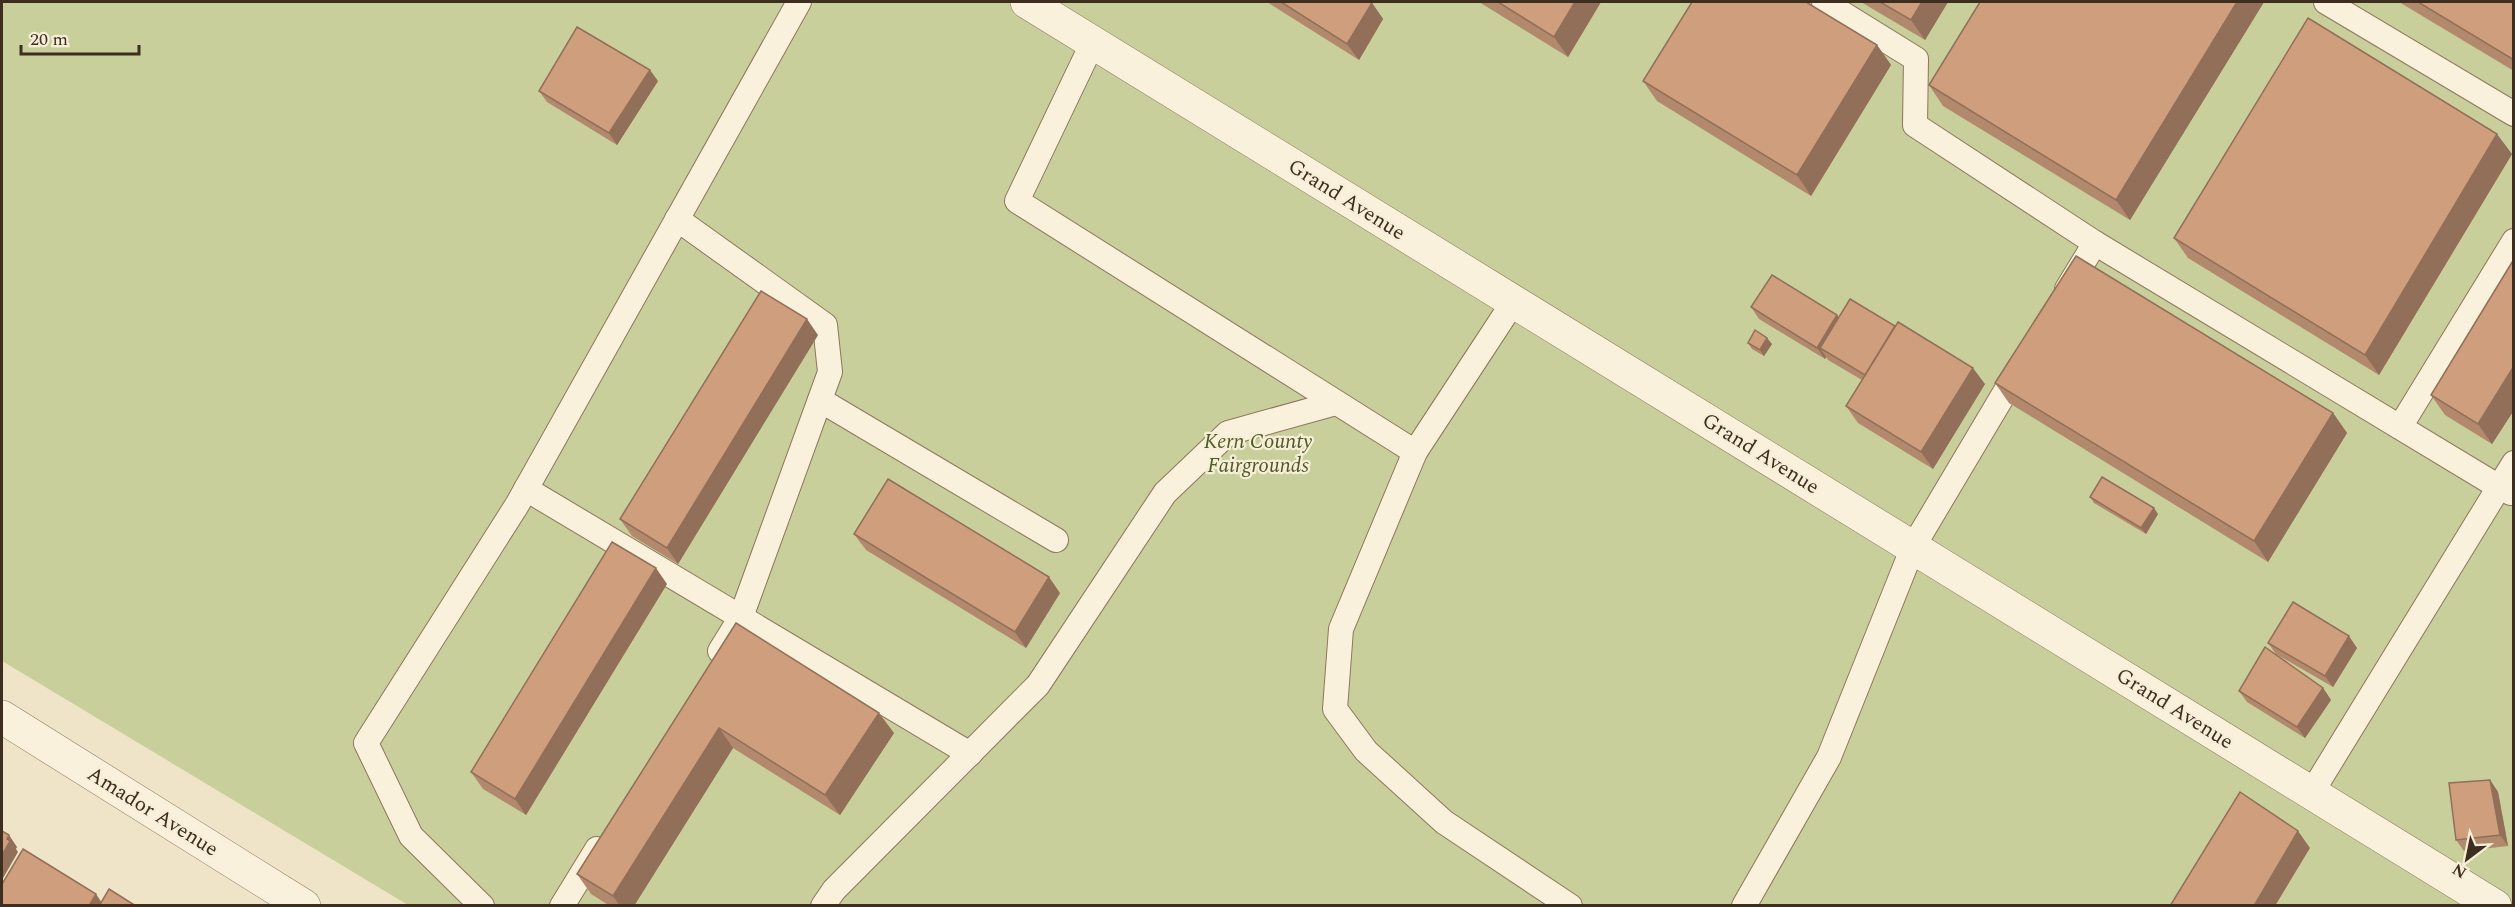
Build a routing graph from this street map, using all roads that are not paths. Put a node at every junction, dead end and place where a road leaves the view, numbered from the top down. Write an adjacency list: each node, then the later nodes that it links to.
1 (800, 2): 7 (lane)
2 (1027, 2): 5 (street, Grand Avenue)
3 (1824, 2): 9 (lane)
4 (2326, 2): 6 (lane)
5 (1093, 42): 10 (street, Grand Avenue); 14 (lane)
6 (2514, 114)
7 (677, 219): 13 (lane); 18 (lane)
8 (2514, 241): 15 (lane)
9 (2095, 243): 11 (lane); 15 (lane)
10 (1514, 301): 16 (lane); 21 (street, Grand Avenue)
11 (2058, 303)
12 (2034, 344): 21 (lane)
13 (820, 400): 20 (lane); 22 (lane)
14 (1336, 403): 16 (lane); 25 (lane)
15 (2400, 427): 19 (lane)
16 (1415, 452): 32 (lane)
17 (2514, 463): 19 (lane)
18 (526, 489): 22 (lane); 29 (lane)
19 (2506, 491): 26 (lane)
20 (1056, 540)
21 (1913, 547): 26 (street, Grand Avenue); 33 (lane)
22 (741, 617): 23 (lane); 25 (lane)
23 (710, 667)
24 (2, 717): 28 (street, Amador Avenue)
25 (970, 754): 31 (lane)
26 (2312, 792): 34 (street, Grand Avenue)
27 (612, 826): 30 (lane)
28 (304, 906)
29 (482, 906)
30 (562, 906)
31 (823, 906)
32 (1570, 906)
33 (1744, 906)
34 (2495, 906)

